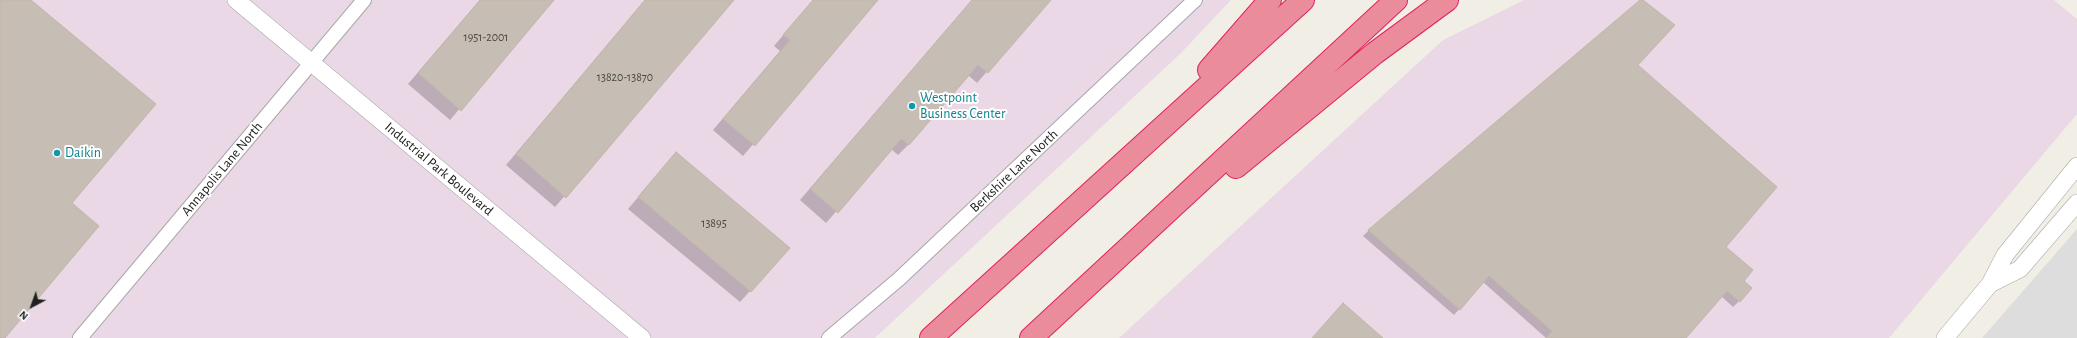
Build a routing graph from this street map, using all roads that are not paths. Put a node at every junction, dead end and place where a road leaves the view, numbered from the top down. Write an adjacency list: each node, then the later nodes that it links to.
1 (236, 0): 8 (street, Industrial Park Boulevard)
2 (364, 0): 8 (street, Annapolis Lane North)
3 (1195, 0): 16 (street, Berkshire Lane North)
4 (1270, 0): 9 (highway)
5 (1303, 0): 9 (highway)
6 (1396, 0): 11 (highway)
7 (1447, 0): 11 (highway)
8 (312, 62): 14 (street, Annapolis Lane North); 15 (street, Industrial Park Boulevard)
9 (1122, 163): 17 (highway)
10 (2077, 166): 13 (street)
11 (1194, 187): 18 (highway)
12 (2077, 203): 13 (street)
13 (1990, 284): 19 (street)
14 (80, 338)
15 (642, 338)
16 (829, 338)
17 (931, 338)
18 (1031, 338)
19 (1945, 338)

